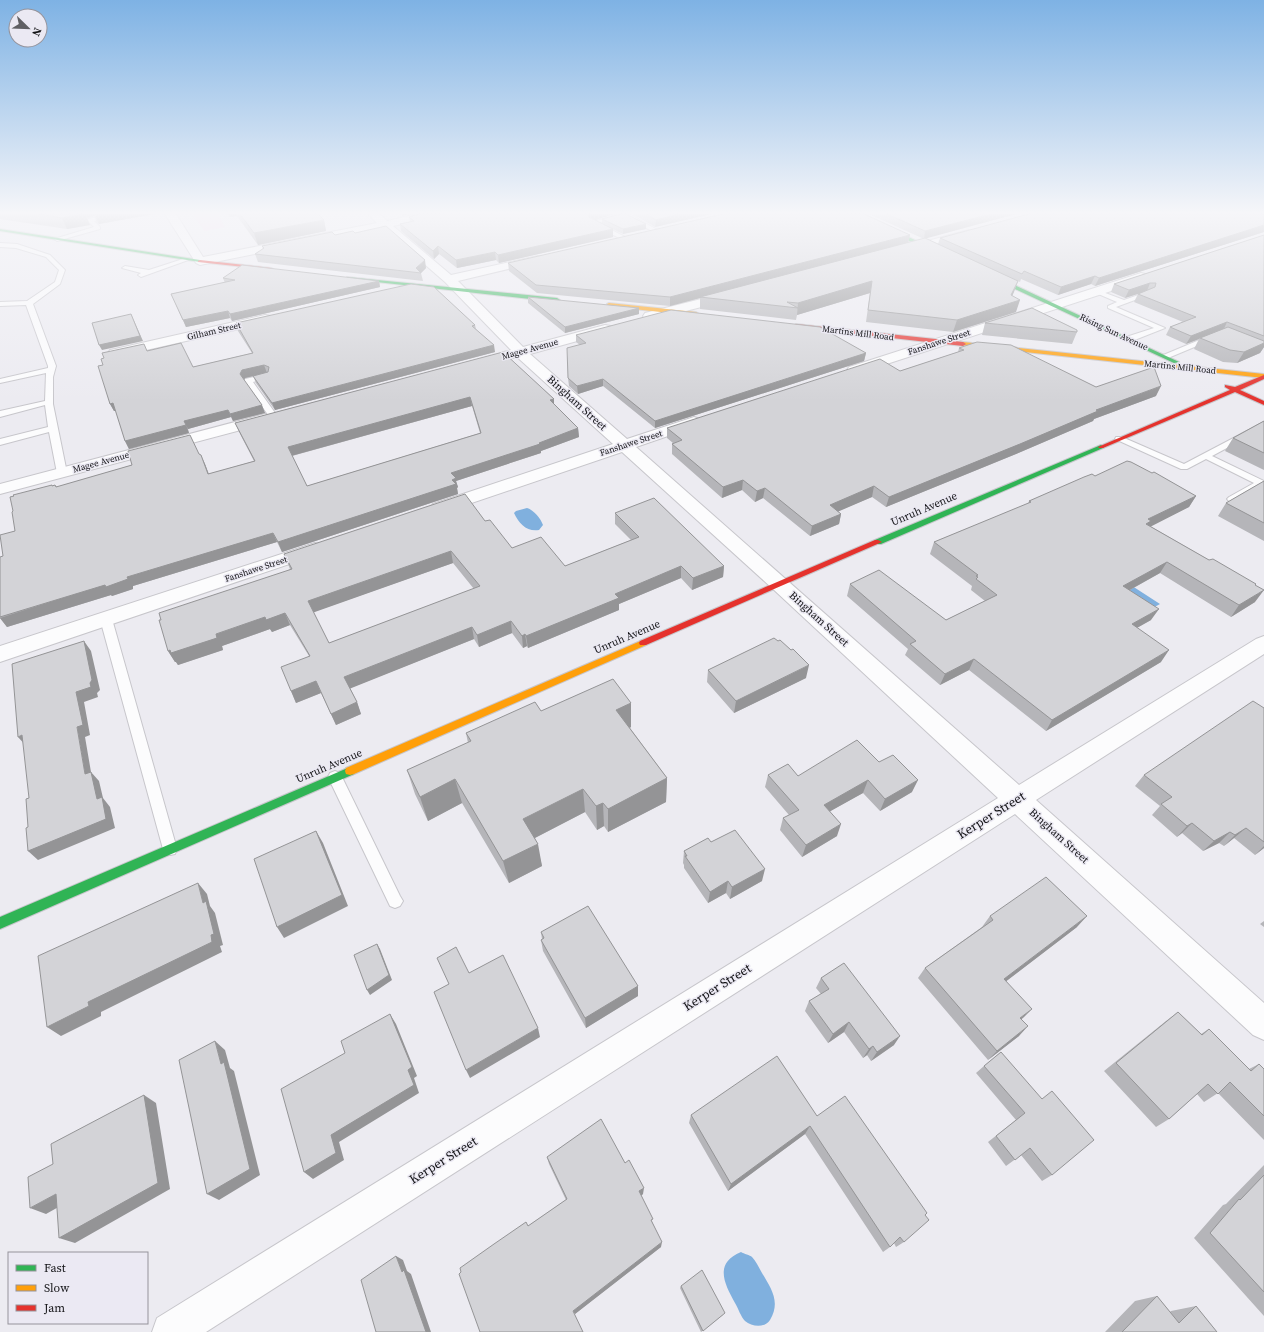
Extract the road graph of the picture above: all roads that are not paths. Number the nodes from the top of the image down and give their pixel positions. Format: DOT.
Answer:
graph roads {
  1 [pos="60,276"];
  2 [pos="445,276"];
  3 [pos="484,276"];
  4 [pos="991,276"];
  5 [pos="1146,276"];
  6 [pos="343,277"];
  7 [pos="414,285"];
  8 [pos="455,285"];
  9 [pos="745,292"];
  10 [pos="1098,292"];
  11 [pos="1149,292"];
  12 [pos="375,294"];
  13 [pos="569,302"];
  14 [pos="1123,302"];
  15 [pos="0,304"];
  16 [pos="29,304"];
  17 [pos="599,304"];
  18 [pos="1057,305"];
  19 [pos="668,311"];
  20 [pos="708,316"];
  21 [pos="275,317"];
  22 [pos="635,320"];
  23 [pos="620,324"];
  24 [pos="787,325"];
  25 [pos="1222,334"];
  26 [pos="1129,340"];
  27 [pos="938,342"];
  28 [pos="520,352"];
  29 [pos="107,356"];
  30 [pos="1165,356"];
  31 [pos="497,358"];
  32 [pos="1191,368"];
  33 [pos="50,370"];
  34 [pos="268,376"];
  35 [pos="836,376"];
  36 [pos="1264,377"];
  37 [pos="0,381"];
  38 [pos="1236,390"];
  39 [pos="49,402"];
  40 [pos="1264,403"];
  41 [pos="289,413"];
  42 [pos="0,414"];
  43 [pos="274,417"];
  44 [pos="708,418"];
  45 [pos="1264,425"];
  46 [pos="54,428"];
  47 [pos="1119,439"];
  48 [pos="0,442"];
  49 [pos="625,445"];
  50 [pos="1206,456"];
  51 [pos="62,473"];
  52 [pos="1263,483"];
  53 [pos="0,489"];
  54 [pos="1232,499"];
  55 [pos="422,513"];
  56 [pos="331,544"];
  57 [pos="780,584"];
  58 [pos="106,619"];
  59 [pos="1264,644"];
  60 [pos="0,654"];
  61 [pos="335,777"];
  62 [pos="1017,798"];
  63 [pos="170,849"];
  64 [pos="395,901"];
  65 [pos="0,923"];
  66 [pos="1264,1024"];
  67 [pos="171,1332"];
  1 -- 16 [label="lane"];
  2 -- 8 [label="street, Bingham Street"];
  3 -- 8 [label="street"];
  4 -- 18 [label="street, Rising Sun Avenue"];
  5 -- 10 [label="street, Fanshawe Street"];
  6 -- 7 [label="street"];
  7 -- 8 [label="street"];
  7 -- 12 [label="street"];
  8 -- 13 [label="street"];
  8 -- 28 [label="street, Bingham Street"];
  9 -- 19 [label="street"];
  10 -- 14 [label="lane"];
  10 -- 18 [label="street, Fanshawe Street"];
  11 -- 14 [label="lane"];
  14 -- 26 [label="lane"];
  15 -- 16 [label="lane"];
  16 -- 33 [label="lane"];
  17 -- 19 [label="street"];
  18 -- 26 [label="street, Rising Sun Avenue"];
  18 -- 27 [label="street, Fanshawe Street"];
  19 -- 20 [label="street"];
  19 -- 22 [label="street"];
  21 -- 29 [label="street, Gilham Street"];
  23 -- 28 [label="street, Magee Avenue"];
  24 -- 27 [label="street, Martins Mill Road"];
  25 -- 30 [label="lane"];
  26 -- 30 [label="street, Rising Sun Avenue"];
  27 -- 32 [label="street, Martins Mill Road"];
  27 -- 35 [label="street, Fanshawe Street"];
  28 -- 31 [label="street, Magee Avenue"];
  28 -- 49 [label="street, Bingham Street"];
  30 -- 32 [label="street, Rising Sun Avenue"];
  32 -- 36 [label="street, Martins Mill Road"];
  32 -- 38 [label="street, Rising Sun Avenue"];
  33 -- 37 [label="lane"];
  33 -- 39 [label="lane"];
  34 -- 43 [label="lane"];
  36 -- 38 [label="street, Unruh Avenue"];
  38 -- 40 [label="street, Rising Sun Avenue"];
  38 -- 47 [label="street, Unruh Avenue"];
  39 -- 42 [label="lane"];
  39 -- 46 [label="lane"];
  41 -- 43 [label="street, Magee Avenue"];
  43 -- 51 [label="street, Magee Avenue"];
  44 -- 49 [label="street, Fanshawe Street"];
  45 -- 50 [label="lane"];
  46 -- 48 [label="lane"];
  46 -- 51 [label="lane"];
  47 -- 50 [label="lane"];
  47 -- 57 [label="street, Unruh Avenue"];
  49 -- 55 [label="street, Fanshawe Street"];
  49 -- 57 [label="street, Bingham Street"];
  50 -- 52 [label="lane"];
  51 -- 53 [label="street, Magee Avenue"];
  52 -- 54 [label="lane"];
  56 -- 58 [label="street, Fanshawe Street"];
  57 -- 61 [label="street, Unruh Avenue"];
  57 -- 62 [label="street, Bingham Street"];
  58 -- 60 [label="street, Fanshawe Street"];
  58 -- 63 [label="lane"];
  59 -- 62 [label="street, Kerper Street"];
  61 -- 63 [label="street, Unruh Avenue"];
  61 -- 64 [label="lane"];
  62 -- 66 [label="street, Bingham Street"];
  62 -- 67 [label="street, Kerper Street"];
  63 -- 65 [label="street, Unruh Avenue"];
}
